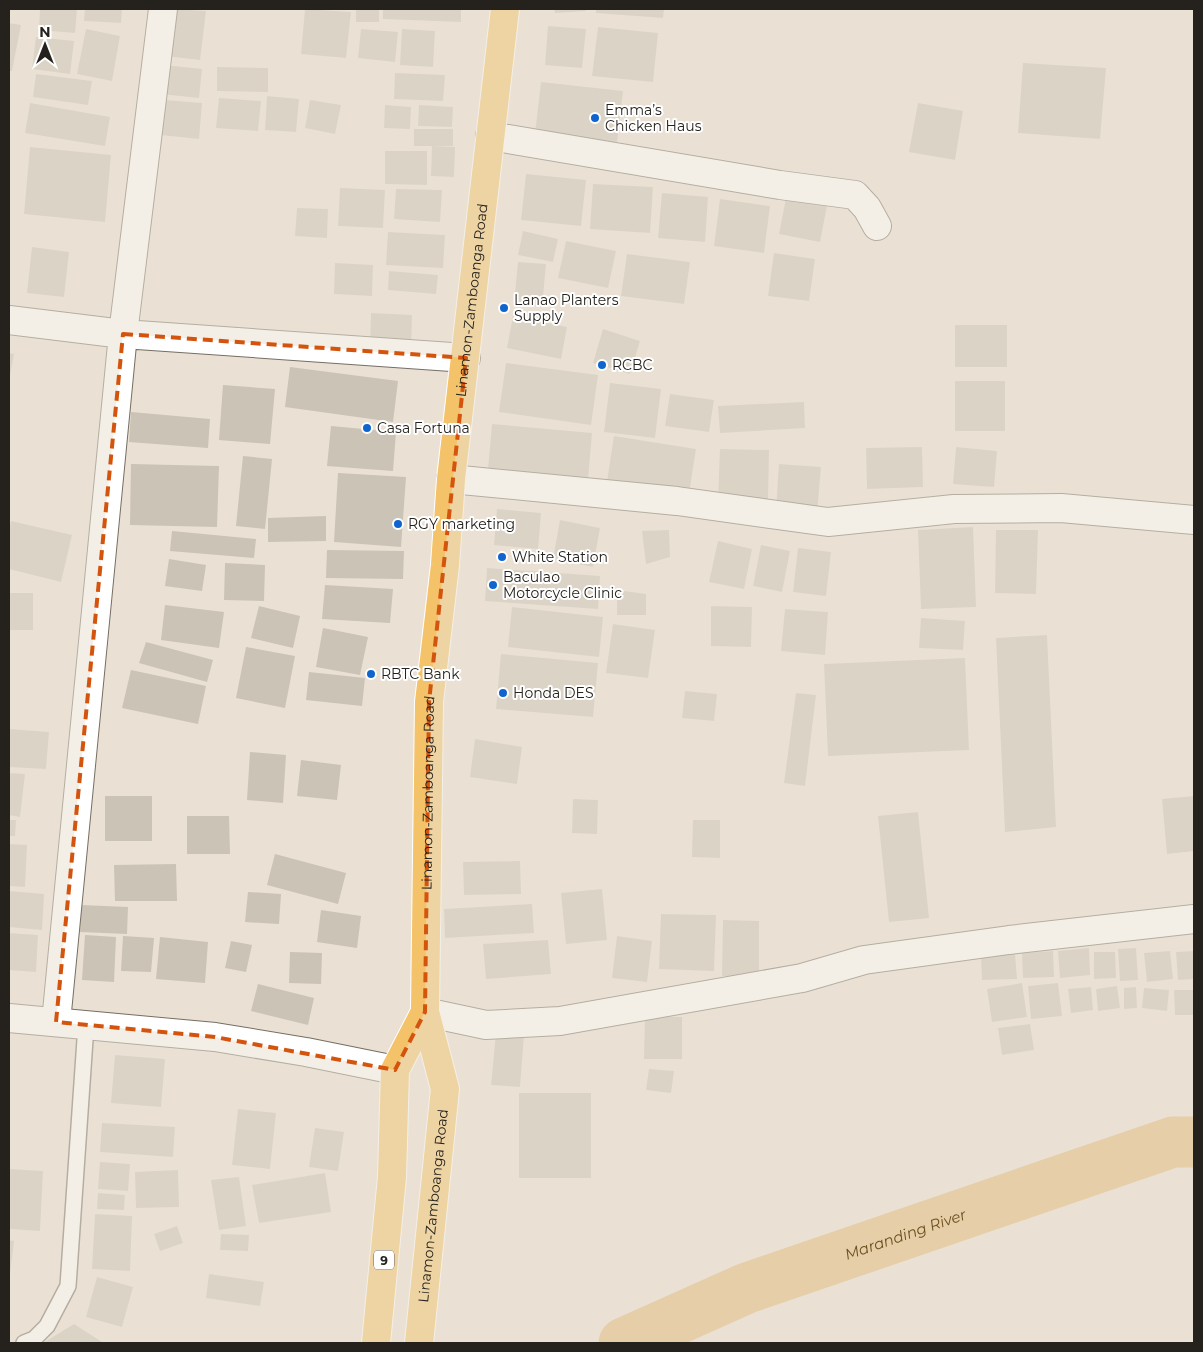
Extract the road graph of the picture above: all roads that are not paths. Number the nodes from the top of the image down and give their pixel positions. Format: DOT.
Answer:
graph roads {
  1 [pos="163,9"];
  2 [pos="505,9"];
  3 [pos="490,136"];
  4 [pos="877,226"];
  5 [pos="9,320"];
  6 [pos="123,334"];
  7 [pos="466,358"];
  8 [pos="451,479"];
  9 [pos="1194,520"];
  10 [pos="1194,919"];
  11 [pos="425,1012"];
  12 [pos="9,1018"];
  13 [pos="56,1022"];
  14 [pos="86,1026"];
  15 [pos="395,1070"];
  16 [pos="24,1343"];
  17 [pos="376,1343"];
  18 [pos="419,1343"];
  1 -- 6 [label="street"];
  2 -- 3 [label="highway, Linamon-Zamboanga Road / 9"];
  3 -- 4 [label="street"];
  3 -- 7 [label="highway, Linamon-Zamboanga Road / 9"];
  5 -- 6 [label="street"];
  6 -- 7 [label="street"];
  6 -- 13 [label="street"];
  7 -- 8 [label="highway, Linamon-Zamboanga Road / 9"];
  8 -- 9 [label="street"];
  8 -- 11 [label="highway, Linamon-Zamboanga Road / 9"];
  10 -- 11 [label="street"];
  11 -- 15 [label="highway, Linamon-Zamboanga Road / 9"];
  11 -- 18 [label="highway, Linamon-Zamboanga Road / 9"];
  12 -- 13 [label="street"];
  13 -- 14 [label="street"];
  14 -- 15 [label="street"];
  14 -- 16 [label="lane"];
  15 -- 17 [label="highway, Linamon-Zamboanga Road / 9"];
}
